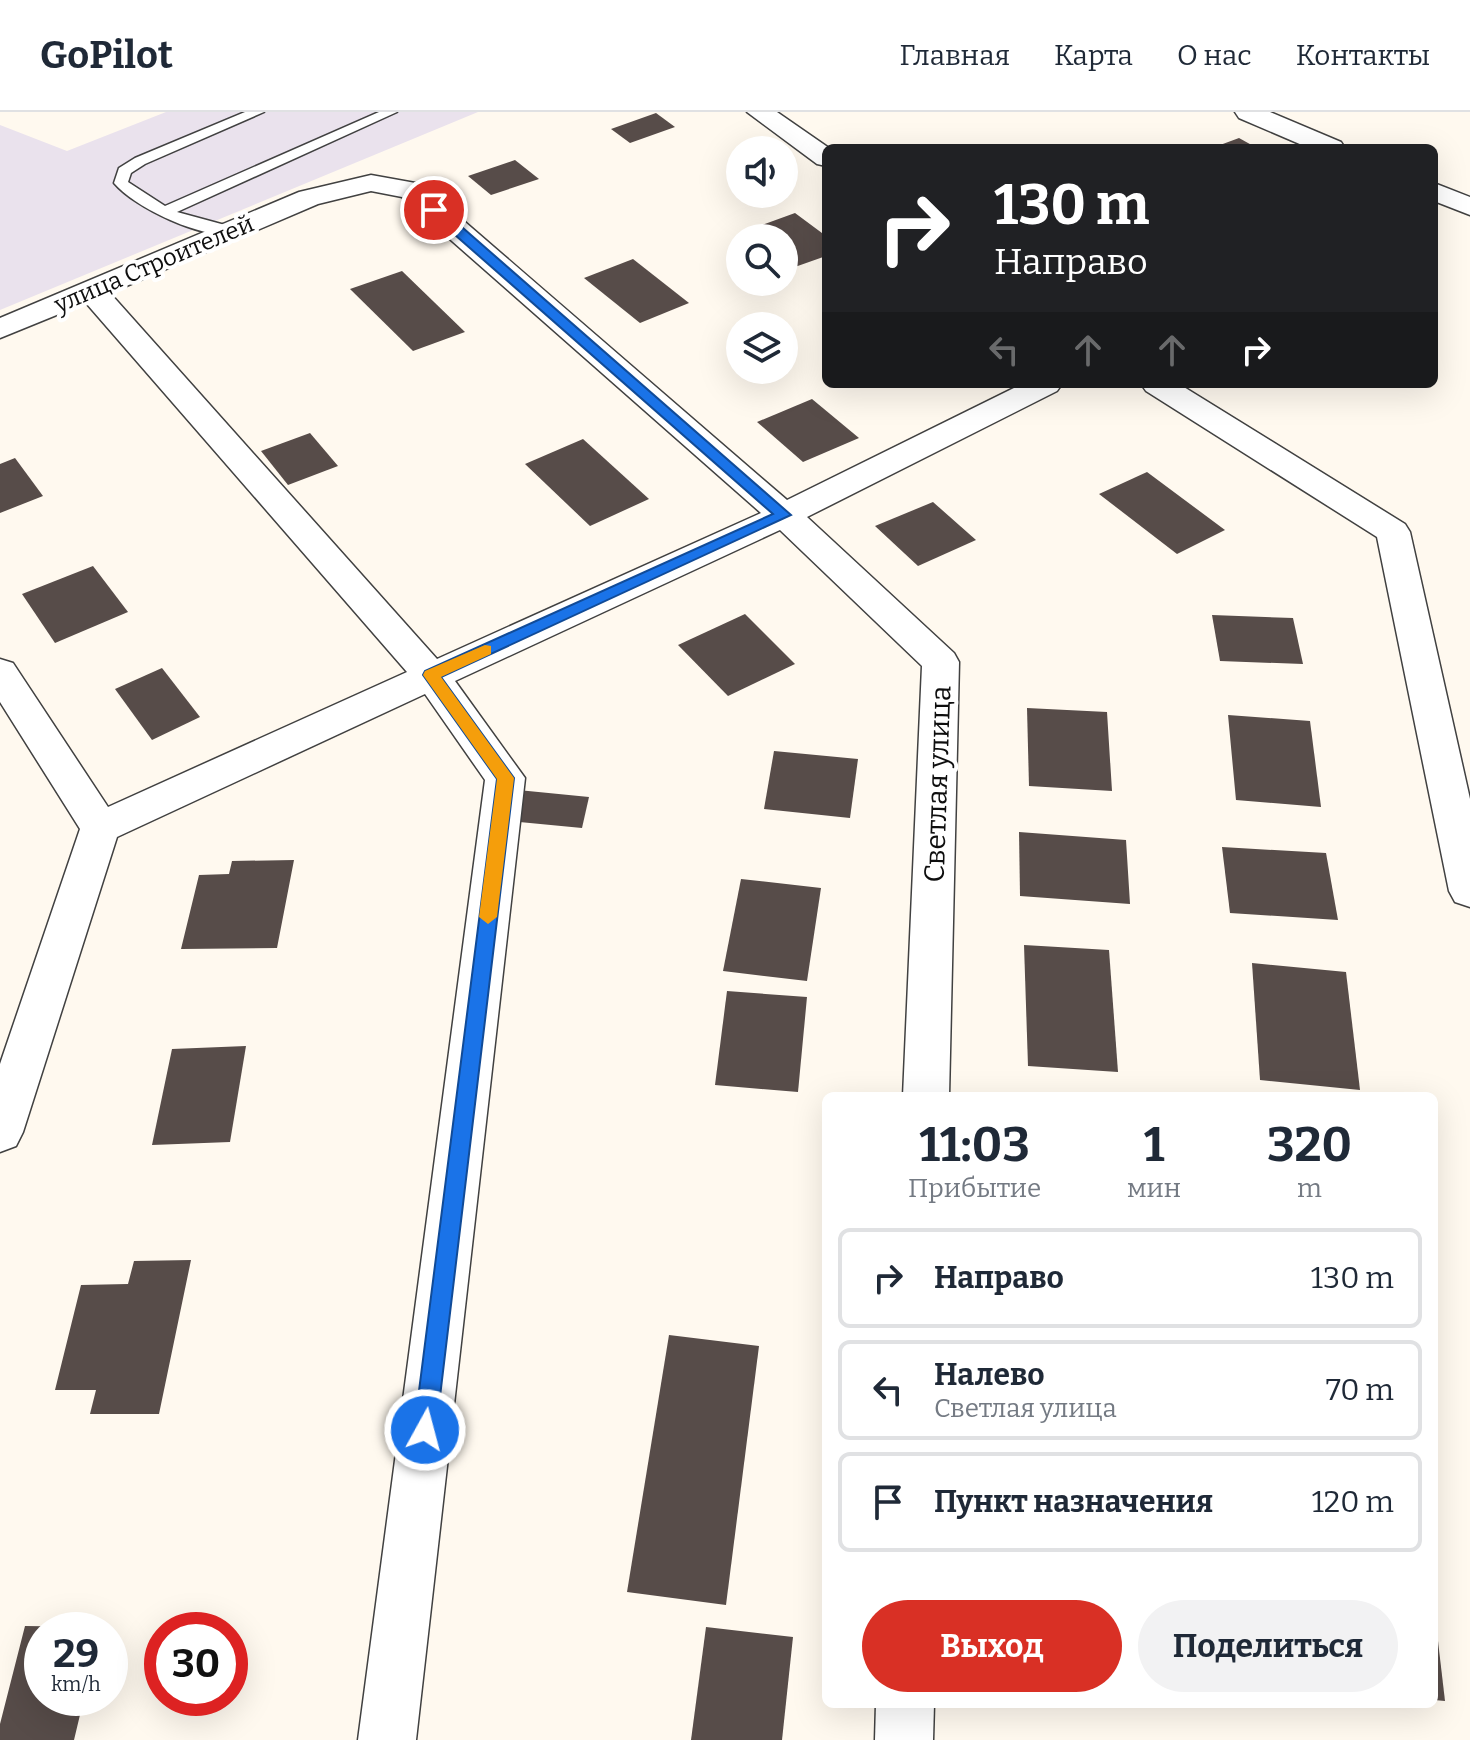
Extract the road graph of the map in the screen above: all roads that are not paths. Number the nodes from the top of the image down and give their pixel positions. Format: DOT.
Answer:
graph roads {
  1 [pos="257,112"];
  2 [pos="390,112"];
  3 [pos="760,112"];
  4 [pos="1248,112"];
  5 [pos="1323,144"];
  6 [pos="822,155"];
  7 [pos="1438,193"];
  8 [pos="309,198"];
  9 [pos="1470,207"];
  10 [pos="167,211"];
  11 [pos="231,231"];
  12 [pos="91,290"];
  13 [pos="0,329"];
  14 [pos="1038,388"];
  15 [pos="1163,388"];
  16 [pos="784,515"];
  17 [pos="0,672"];
  18 [pos="431,675"];
  19 [pos="100,828"];
  20 [pos="1470,891"];
  21 [pos="926,1092"];
  22 [pos="0,1132"];
  23 [pos="905,1708"];
  24 [pos="387,1740"];
  25 [pos="904,1740"];
  1 -- 10 [label="lane"];
  2 -- 10 [label="lane"];
  3 -- 6 [label="street"];
  4 -- 5 [label="street"];
  7 -- 9 [label="street"];
  8 -- 11 [label="street, улица Строителей"];
  8 -- 16 [label="street, Светлая улица"];
  10 -- 11 [label="lane"];
  11 -- 12 [label="street, улица Строителей"];
  12 -- 13 [label="street, улица Строителей"];
  12 -- 18 [label="street"];
  14 -- 16 [label="street"];
  15 -- 20 [label="street"];
  16 -- 18 [label="street"];
  16 -- 21 [label="street, Светлая улица"];
  17 -- 19 [label="street"];
  18 -- 19 [label="street"];
  18 -- 24 [label="street"];
  19 -- 22 [label="street"];
  23 -- 25 [label="street"];
}
